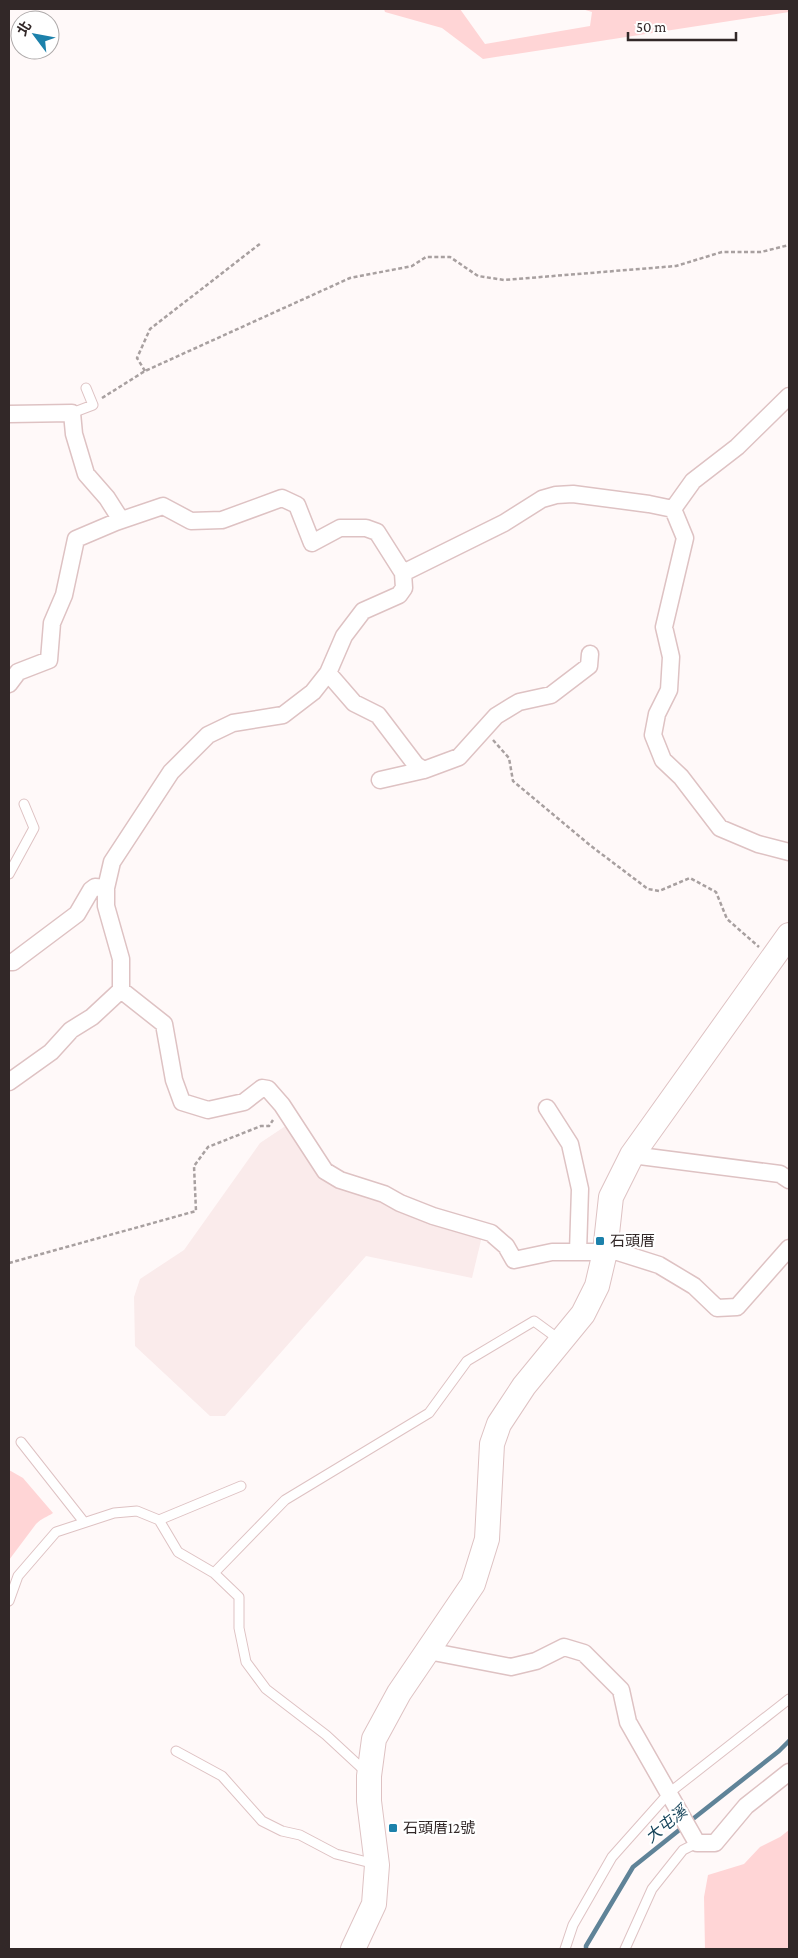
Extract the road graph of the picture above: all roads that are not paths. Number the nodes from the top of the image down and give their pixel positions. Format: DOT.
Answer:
graph roads {
  1 [pos="86,388"];
  2 [pos="789,396"];
  3 [pos="9,414"];
  4 [pos="72,414"];
  5 [pos="673,509"];
  6 [pos="121,520"];
  7 [pos="403,573"];
  8 [pos="590,654"];
  9 [pos="328,673"];
  10 [pos="9,684"];
  11 [pos="424,770"];
  12 [pos="380,780"];
  13 [pos="24,804"];
  14 [pos="789,852"];
  15 [pos="9,874"];
  16 [pos="106,888"];
  17 [pos="789,935"];
  18 [pos="9,962"];
  19 [pos="121,990"];
  20 [pos="9,1082"];
  21 [pos="547,1108"];
  22 [pos="632,1154"];
  23 [pos="789,1180"];
  24 [pos="789,1248"];
  25 [pos="578,1252"];
  26 [pos="605,1252"];
  27 [pos="562,1342"];
  28 [pos="22,1442"];
  29 [pos="241,1486"];
  30 [pos="159,1520"];
  31 [pos="84,1522"];
  32 [pos="214,1573"];
  33 [pos="9,1601"];
  34 [pos="428,1651"];
  35 [pos="789,1699"];
  36 [pos="176,1751"];
  37 [pos="789,1772"];
  38 [pos="369,1776"];
  39 [pos="672,1800"];
  40 [pos="694,1838"];
  41 [pos="377,1865"];
  42 [pos="353,1949"];
  43 [pos="565,1949"];
  44 [pos="626,1949"];
  1 -- 4 [label="lane"];
  2 -- 5 [label="street"];
  3 -- 4 [label="street"];
  4 -- 6 [label="street"];
  5 -- 7 [label="street"];
  5 -- 14 [label="street"];
  6 -- 7 [label="street"];
  6 -- 10 [label="street"];
  7 -- 9 [label="street"];
  8 -- 11 [label="street"];
  9 -- 11 [label="street"];
  9 -- 16 [label="street"];
  11 -- 12 [label="street"];
  13 -- 15 [label="lane"];
  16 -- 18 [label="street"];
  16 -- 19 [label="street"];
  17 -- 22 [label="street"];
  19 -- 20 [label="street"];
  19 -- 25 [label="street"];
  21 -- 25 [label="street"];
  22 -- 23 [label="street"];
  22 -- 26 [label="street"];
  24 -- 26 [label="street"];
  25 -- 26 [label="street"];
  26 -- 27 [label="street"];
  27 -- 32 [label="lane"];
  27 -- 34 [label="street"];
  28 -- 31 [label="lane"];
  29 -- 30 [label="lane"];
  30 -- 31 [label="lane"];
  30 -- 32 [label="lane"];
  31 -- 33 [label="lane"];
  32 -- 38 [label="lane"];
  34 -- 38 [label="street"];
  34 -- 39 [label="street"];
  35 -- 39 [label="lane"];
  36 -- 41 [label="lane"];
  37 -- 40 [label="street"];
  38 -- 41 [label="street"];
  39 -- 40 [label="street"];
  39 -- 43 [label="lane"];
  40 -- 44 [label="lane"];
  41 -- 42 [label="street"];
}
